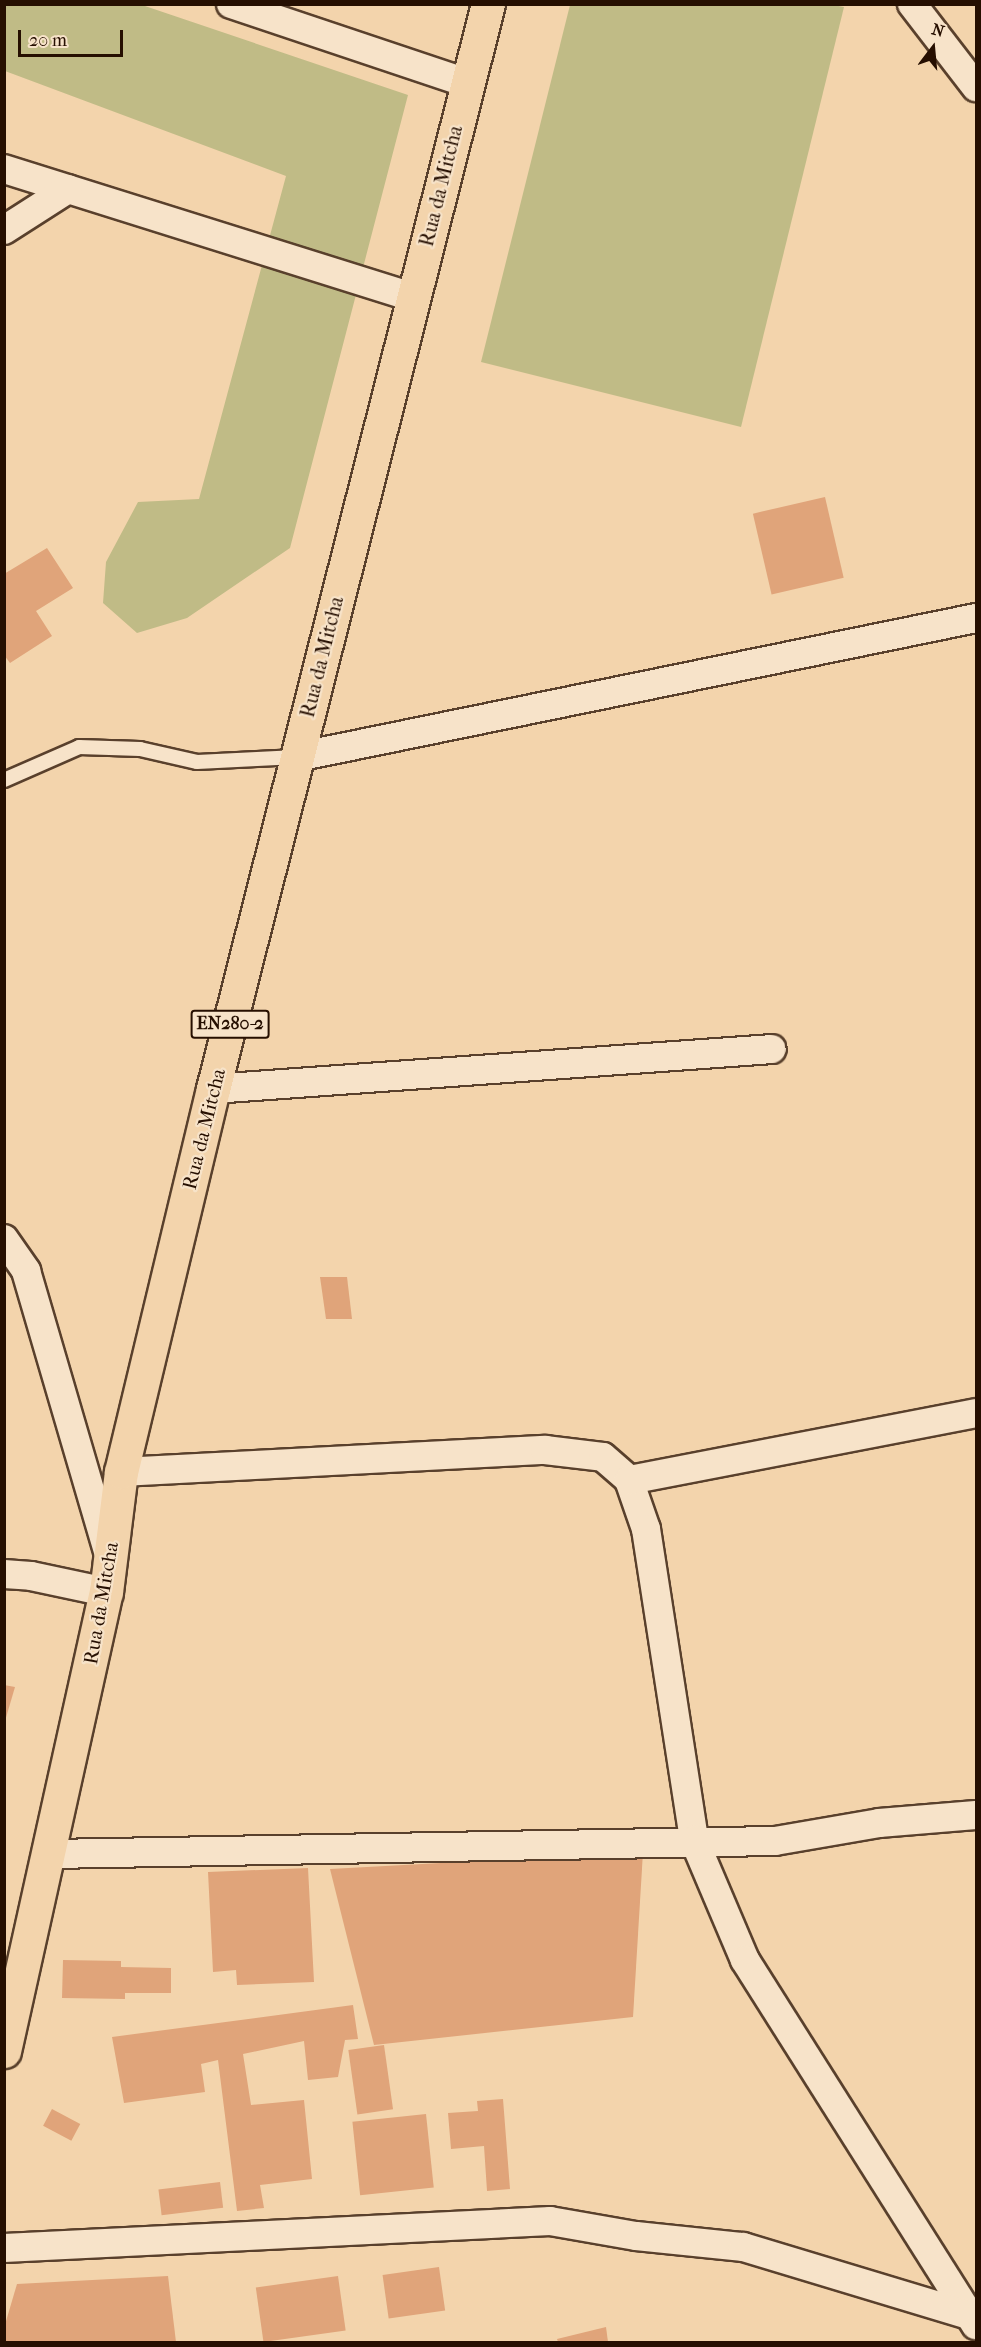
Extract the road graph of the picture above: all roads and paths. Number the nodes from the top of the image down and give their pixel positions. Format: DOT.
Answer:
graph roads {
  1 [pos="231,4"];
  2 [pos="488,4"];
  3 [pos="912,4"];
  4 [pos="467,82"];
  5 [pos="976,87"];
  6 [pos="4,169"];
  7 [pos="68,189"];
  8 [pos="4,230"];
  9 [pos="413,297"];
  10 [pos="976,618"];
  11 [pos="297,757"];
  12 [pos="4,780"];
  13 [pos="772,1049"];
  14 [pos="213,1089"];
  15 [pos="4,1239"];
  16 [pos="976,1413"];
  17 [pos="121,1472"];
  18 [pos="630,1480"];
  19 [pos="109,1557"];
  20 [pos="4,1574"];
  21 [pos="106,1592"];
  22 [pos="976,1815"];
  23 [pos="694,1840"];
  24 [pos="51,1854"];
  25 [pos="4,2050"];
  26 [pos="4,2248"];
  27 [pos="972,2320"];
  1 -- 4 [label="street"];
  2 -- 4 [label="main road, Rua da Mitcha / EN280-2"];
  3 -- 5 [label="street"];
  4 -- 9 [label="main road, Rua da Mitcha / EN280-2"];
  6 -- 7 [label="street"];
  7 -- 8 [label="street"];
  7 -- 9 [label="street"];
  9 -- 11 [label="main road, Rua da Mitcha / EN280-2"];
  10 -- 11 [label="street"];
  11 -- 12 [label="lane"];
  11 -- 14 [label="main road, Rua da Mitcha / EN280-2"];
  13 -- 14 [label="street"];
  14 -- 17 [label="main road, Rua da Mitcha / EN280-2"];
  15 -- 19 [label="street"];
  16 -- 18 [label="street"];
  17 -- 18 [label="street"];
  17 -- 19 [label="main road, Rua da Mitcha / EN280-2"];
  18 -- 23 [label="street"];
  19 -- 21 [label="main road, Rua da Mitcha / EN280-2"];
  20 -- 21 [label="street"];
  21 -- 24 [label="main road, Rua da Mitcha / EN280-2"];
  22 -- 23 [label="street"];
  23 -- 24 [label="street"];
  23 -- 27 [label="street"];
  24 -- 25 [label="main road, Rua da Mitcha / EN280-2"];
  26 -- 27 [label="street"];
}
